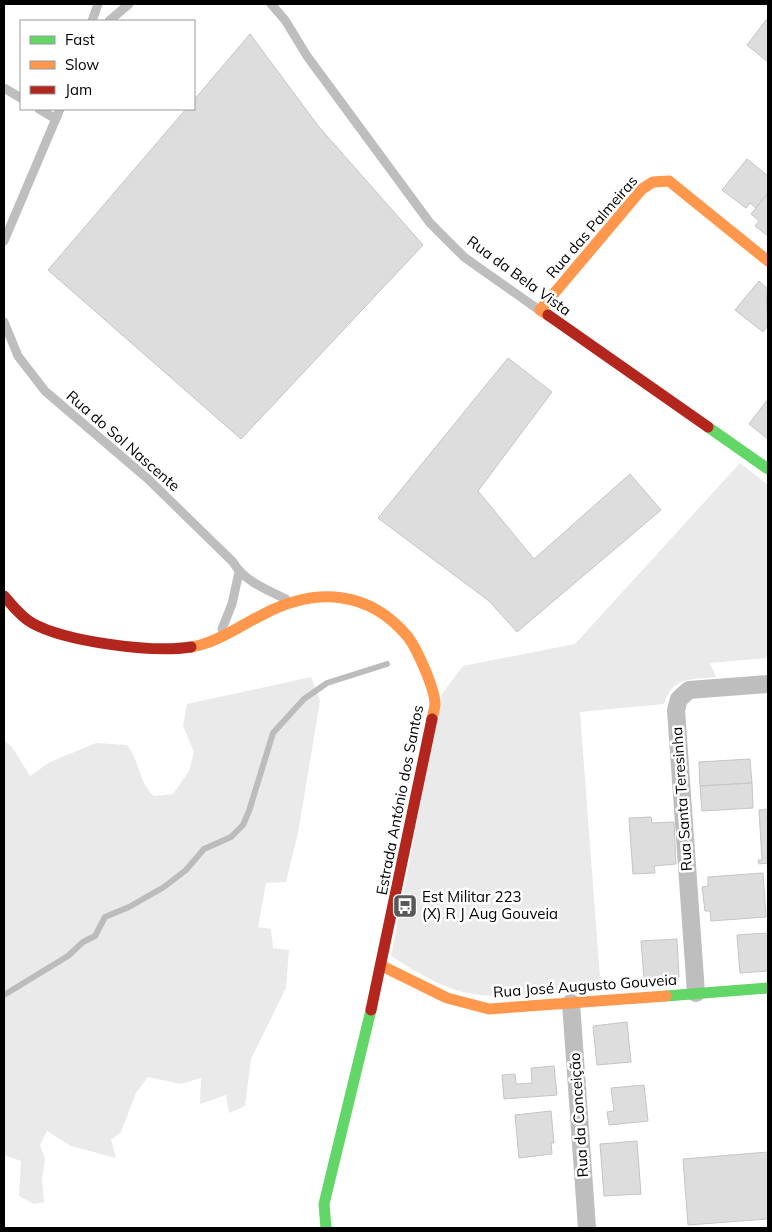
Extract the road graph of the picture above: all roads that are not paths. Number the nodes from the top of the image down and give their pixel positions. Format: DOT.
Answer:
graph roads {
  1 [pos="98,4"];
  2 [pos="129,4"];
  3 [pos="271,4"];
  4 [pos="92,20"];
  5 [pos="110,20"];
  6 [pos="4,88"];
  7 [pos="20,97"];
  8 [pos="41,110"];
  9 [pos="60,110"];
  10 [pos="56,119"];
  11 [pos="4,240"];
  12 [pos="768,261"];
  13 [pos="540,310"];
  14 [pos="4,322"];
  15 [pos="768,469"];
  16 [pos="239,572"];
  17 [pos="4,596"];
  18 [pos="290,601"];
  19 [pos="220,635"];
  20 [pos="768,684"];
  21 [pos="382,966"];
  22 [pos="768,988"];
  23 [pos="696,993"];
  24 [pos="570,1003"];
  25 [pos="326,1228"];
  26 [pos="587,1228"];
  1 -- 4 [label="lane"];
  2 -- 5 [label="lane"];
  3 -- 13 [label="lane, Rua da Bela Vista"];
  6 -- 7 [label="lane"];
  8 -- 10 [label="lane"];
  9 -- 10 [label="lane"];
  10 -- 11 [label="lane"];
  12 -- 13 [label="street, Rua das Palmeiras"];
  13 -- 15 [label="street, Rua da Bela Vista"];
  14 -- 16 [label="lane, Rua do Sol Nascente"];
  16 -- 18 [label="lane, Rua do Sol Nascente"];
  16 -- 19 [label="lane"];
  17 -- 19 [label="street, Estrada António dos Santos"];
  18 -- 19 [label="street, Estrada António dos Santos"];
  18 -- 21 [label="street, Estrada António dos Santos"];
  20 -- 23 [label="street, Rua Santa Teresinha"];
  21 -- 24 [label="street, Rua José Augusto Gouveia"];
  21 -- 25 [label="street, Estrada António dos Santos"];
  22 -- 23 [label="street, Rua José Augusto Gouveia"];
  23 -- 24 [label="street, Rua José Augusto Gouveia"];
  24 -- 26 [label="street, Rua da Conceição"];
}
